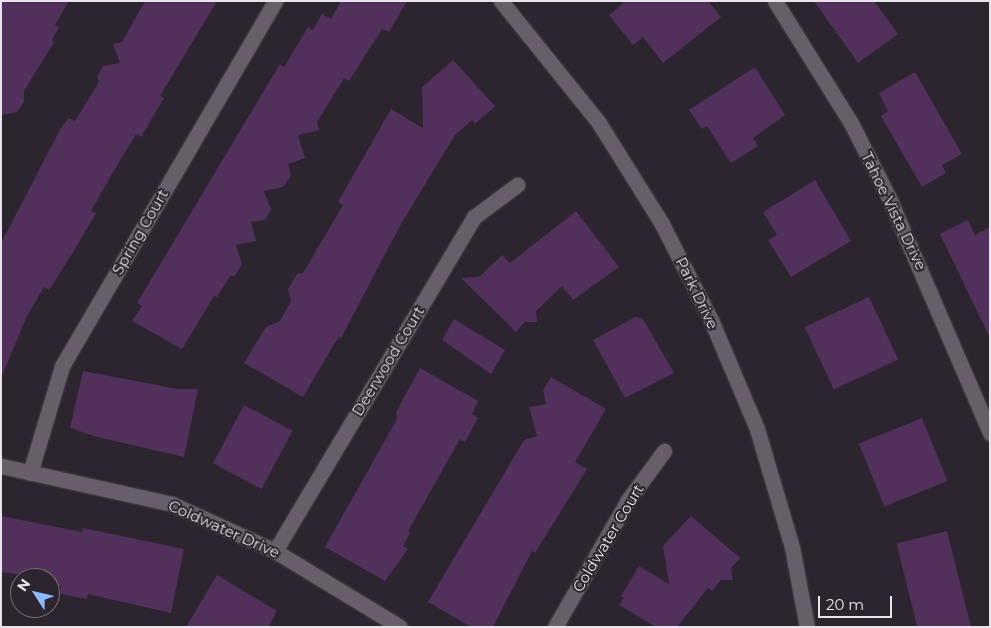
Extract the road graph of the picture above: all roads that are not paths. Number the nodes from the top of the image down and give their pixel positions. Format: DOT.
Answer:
graph roads {
  1 [pos="275,1"];
  2 [pos="501,1"];
  3 [pos="775,1"];
  4 [pos="517,186"];
  5 [pos="990,433"];
  6 [pos="664,451"];
  7 [pos="1,466"];
  8 [pos="30,473"];
  9 [pos="275,551"];
  10 [pos="400,627"];
  11 [pos="555,627"];
  12 [pos="807,627"];
  1 -- 8 [label="street, Spring Court"];
  2 -- 12 [label="street, Park Drive"];
  3 -- 5 [label="street, Tahoe Vista Drive"];
  4 -- 9 [label="street, Deerwood Court"];
  6 -- 11 [label="street, Coldwater Court"];
  7 -- 8 [label="street, Coldwater Drive"];
  8 -- 9 [label="street, Coldwater Drive"];
  9 -- 10 [label="street, Coldwater Drive"];
}
